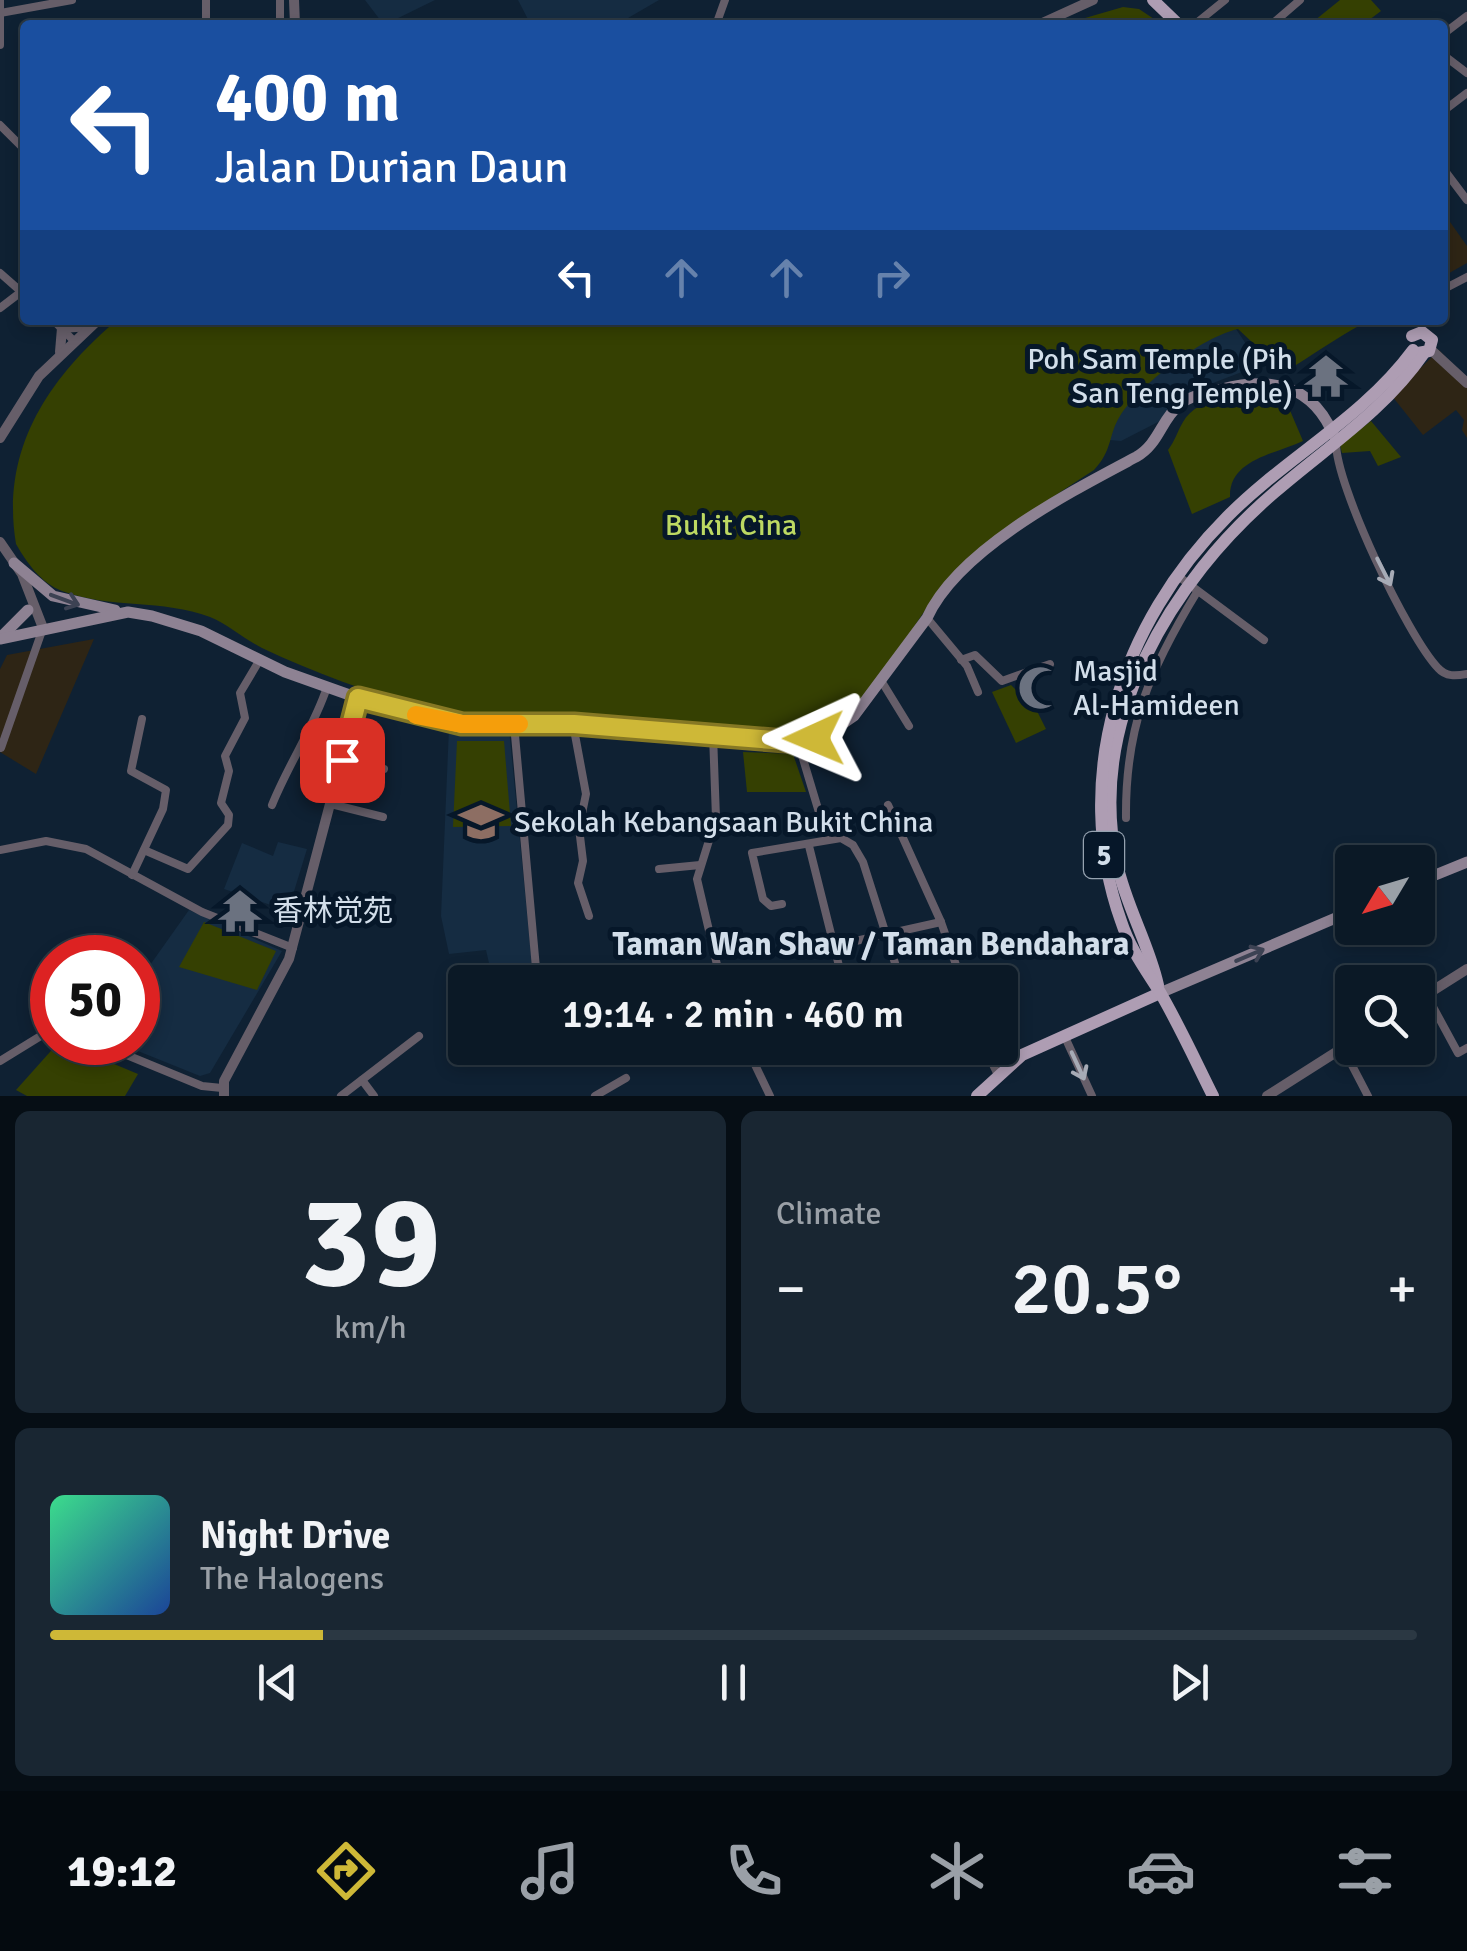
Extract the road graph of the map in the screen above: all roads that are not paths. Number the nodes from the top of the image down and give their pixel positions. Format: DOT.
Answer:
graph roads {
  1 [pos="72,0"];
  2 [pos="1093,0"];
  3 [pos="1154,0"];
  4 [pos="1225,0"];
  5 [pos="1300,0"];
  6 [pos="1,8"];
  7 [pos="1049,20"];
  8 [pos="1174,20"];
  9 [pos="1200,20"];
  10 [pos="1276,20"];
  11 [pos="0,45"];
  12 [pos="0,126"];
  13 [pos="20,145"];
  14 [pos="1448,175"];
  15 [pos="1467,200"];
  16 [pos="0,272"];
  17 [pos="20,290"];
  18 [pos="58,325"];
  19 [pos="59,325"];
  20 [pos="93,325"];
  21 [pos="1421,325"];
  22 [pos="74,341"];
  23 [pos="1422,345"];
  24 [pos="58,356"];
  25 [pos="1467,383"];
  26 [pos="1319,408"];
  27 [pos="1347,419"];
  28 [pos="1334,436"];
  29 [pos="0,438"];
  30 [pos="0,542"];
  31 [pos="14,563"];
  32 [pos="1187,584"];
  33 [pos="28,610"];
  34 [pos="128,612"];
  35 [pos="928,618"];
  36 [pos="40,632"];
  37 [pos="0,638"];
  38 [pos="1264,640"];
  39 [pos="960,660"];
  40 [pos="260,661"];
  41 [pos="1050,664"];
  42 [pos="1467,674"];
  43 [pos="882,682"];
  44 [pos="327,687"];
  45 [pos="978,692"];
  46 [pos="358,698"];
  47 [pos="142,719"];
  48 [pos="514,724"];
  49 [pos="574,724"];
  50 [pos="909,726"];
  51 [pos="713,734"];
  52 [pos="798,742"];
  53 [pos="1,748"];
  54 [pos="342,760"];
  55 [pos="384,768"];
  56 [pos="331,804"];
  57 [pos="272,805"];
  58 [pos="888,805"];
  59 [pos="383,816"];
  60 [pos="1126,818"];
  61 [pos="827,840"];
  62 [pos="810,846"];
  63 [pos="0,850"];
  64 [pos="144,850"];
  65 [pos="1467,862"];
  66 [pos="700,865"];
  67 [pos="658,870"];
  68 [pos="132,875"];
  69 [pos="1435,875"];
  70 [pos="782,904"];
  71 [pos="589,916"];
  72 [pos="1335,918"];
  73 [pos="941,922"];
  74 [pos="887,934"];
  75 [pos="834,946"];
  76 [pos="292,948"];
  77 [pos="536,965"];
  78 [pos="716,965"];
  79 [pos="839,965"];
  80 [pos="896,965"];
  81 [pos="956,965"];
  82 [pos="1467,969"];
  83 [pos="1435,989"];
  84 [pos="1160,992"];
  85 [pos="1435,1017"];
  86 [pos="1064,1035"];
  87 [pos="419,1036"];
  88 [pos="30,1042"];
  89 [pos="1467,1048"];
  90 [pos="1335,1053"];
  91 [pos="0,1060"];
  92 [pos="151,1065"];
  93 [pos="755,1065"];
  94 [pos="993,1065"];
  95 [pos="1356,1065"];
  96 [pos="998,1075"];
  97 [pos="626,1078"];
  98 [pos="362,1080"];
  99 [pos="224,1092"];
  100 [pos="342,1096"];
  101 [pos="374,1096"];
  102 [pos="596,1096"];
  103 [pos="770,1096"];
  104 [pos="978,1096"];
  105 [pos="1092,1096"];
  106 [pos="1213,1096"];
  107 [pos="1267,1096"];
  108 [pos="1368,1096"];
  1 -- 6 [label="street"];
  2 -- 7 [label="street"];
  3 -- 8 [label="main road"];
  4 -- 9 [label="street"];
  5 -- 10 [label="street"];
  6 -- 11 [label="street"];
  12 -- 13 [label="street"];
  14 -- 15 [label="street"];
  16 -- 17 [label="street"];
  18 -- 24 [label="street"];
  19 -- 22 [label="street"];
  20 -- 22 [label="street"];
  21 -- 23 [label="main road, 5"];
  22 -- 24 [label="street"];
  23 -- 25 [label="street"];
  23 -- 27 [label="main road, 5"];
  23 -- 28 [label="main road, 5"];
  24 -- 29 [label="street"];
  26 -- 27 [label="main road"];
  26 -- 28 [label="main road"];
  26 -- 35 [label="main road"];
  27 -- 28 [label="main road, 5"];
  28 -- 32 [label="main road, 5"];
  28 -- 42 [label="street, one-way"];
  30 -- 31 [label="street"];
  31 -- 33 [label="street"];
  31 -- 34 [label="main road, one-way"];
  31 -- 36 [label="street"];
  32 -- 38 [label="street"];
  32 -- 60 [label="street"];
  32 -- 84 [label="main road, 5"];
  33 -- 36 [label="street"];
  33 -- 37 [label="main road"];
  34 -- 36 [label="main road"];
  34 -- 40 [label="main road"];
  35 -- 39 [label="street"];
  35 -- 43 [label="main road"];
  36 -- 37 [label="main road"];
  36 -- 53 [label="street"];
  39 -- 41 [label="street"];
  39 -- 45 [label="street"];
  40 -- 44 [label="main road"];
  40 -- 64 [label="street"];
  43 -- 50 [label="street"];
  43 -- 52 [label="main road"];
  44 -- 46 [label="main road"];
  44 -- 57 [label="street"];
  46 -- 48 [label="main road"];
  46 -- 54 [label="street"];
  47 -- 64 [label="street"];
  48 -- 49 [label="main road"];
  48 -- 77 [label="street"];
  49 -- 51 [label="main road"];
  49 -- 71 [label="street"];
  51 -- 52 [label="main road"];
  51 -- 66 [label="street"];
  52 -- 61 [label="street"];
  54 -- 55 [label="street"];
  54 -- 56 [label="street"];
  56 -- 59 [label="street"];
  56 -- 76 [label="street"];
  58 -- 73 [label="street"];
  61 -- 62 [label="street"];
  61 -- 74 [label="street"];
  62 -- 70 [label="street"];
  62 -- 75 [label="street"];
  63 -- 68 [label="street"];
  64 -- 68 [label="street"];
  65 -- 69 [label="main road"];
  66 -- 67 [label="street"];
  66 -- 78 [label="street"];
  68 -- 76 [label="street"];
  84 -- 72 [label="main road, one-way"];
  73 -- 74 [label="street"];
  73 -- 81 [label="street"];
  74 -- 75 [label="street"];
  74 -- 80 [label="street"];
  75 -- 79 [label="street"];
  76 -- 99 [label="street"];
  82 -- 83 [label="street"];
  84 -- 86 [label="main road"];
  84 -- 106 [label="main road, 5"];
  85 -- 89 [label="street"];
  86 -- 96 [label="main road"];
  86 -- 105 [label="street, one-way"];
  87 -- 98 [label="street"];
  88 -- 91 [label="street"];
  90 -- 107 [label="street"];
  92 -- 99 [label="street"];
  93 -- 103 [label="street"];
  94 -- 96 [label="street"];
  95 -- 108 [label="street"];
  96 -- 104 [label="main road"];
  97 -- 102 [label="street"];
  98 -- 100 [label="street"];
  98 -- 101 [label="street"];
}
